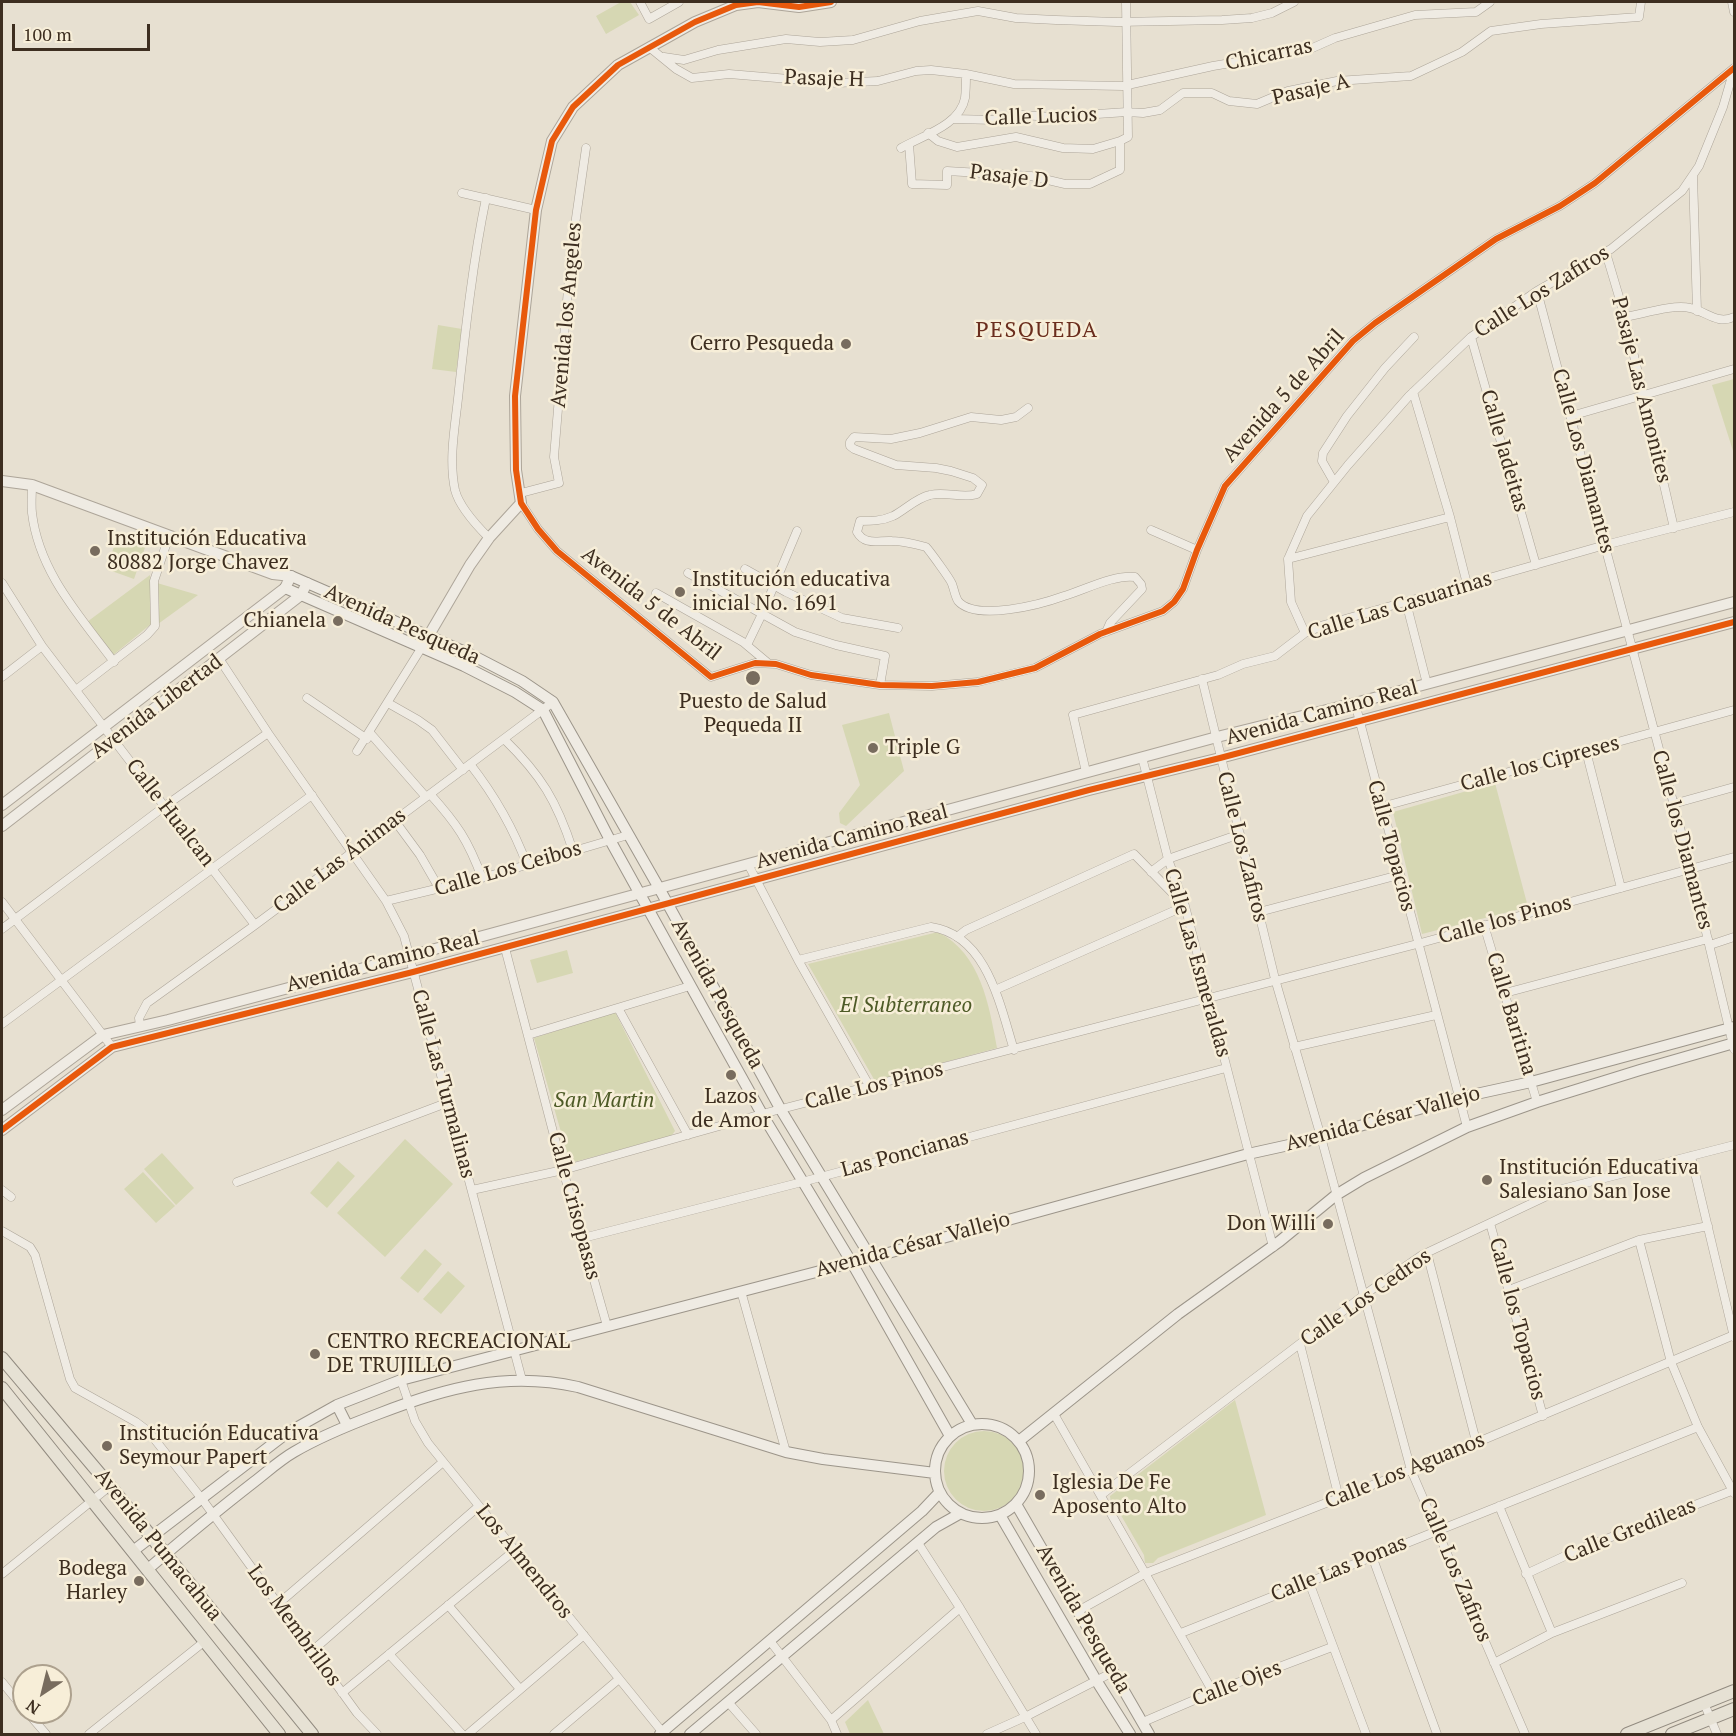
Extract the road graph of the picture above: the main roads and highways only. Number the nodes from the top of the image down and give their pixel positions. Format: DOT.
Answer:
graph roads {
  1 [pos="759,2"];
  2 [pos="831,2"];
  3 [pos="2,481"];
  4 [pos="273,574"];
  5 [pos="291,576"];
  6 [pos="307,583"];
  7 [pos="285,588"];
  8 [pos="302,595"];
  9 [pos="1734,602"];
  10 [pos="360,606"];
  11 [pos="355,618"];
  12 [pos="1734,622"];
  13 [pos="429,636"];
  14 [pos="422,646"];
  15 [pos="2,805"];
  16 [pos="2,826"];
  17 [pos="658,888"];
  18 [pos="639,893"];
  19 [pos="668,904"];
  20 [pos="649,909"];
  21 [pos="721,1002"];
  22 [pos="704,1010"];
  23 [pos="1732,1028"];
  24 [pos="1734,1045"];
  25 [pos="2,1110"];
  26 [pos="2,1130"];
  27 [pos="870,1258"];
  28 [pos="852,1263"];
  29 [pos="2,1358"];
  30 [pos="2,1388"];
  31 [pos="337,1405"];
  32 [pos="972,1424"];
  33 [pos="347,1425"];
  34 [pos="950,1436"];
  35 [pos="1019,1441"];
  36 [pos="935,1473"];
  37 [pos="940,1492"];
  38 [pos="1016,1504"];
  39 [pos="961,1513"];
  40 [pos="1000,1515"];
  41 [pos="152,1537"];
  42 [pos="133,1551"];
  43 [pos="165,1554"];
  44 [pos="148,1569"];
  45 [pos="1734,1691"];
  46 [pos="1734,1709"];
  47 [pos="279,1734"];
  48 [pos="312,1734"];
  49 [pos="662,1734"];
  50 [pos="690,1734"];
  51 [pos="1130,1734"];
  52 [pos="1149,1734"];
  53 [pos="1627,1734"];
  54 [pos="1672,1734"];
  1 -- 2 [label="main road, Avenida 5 de Abril"];
  1 -- 13 [label="main road, Avenida 5 de Abril"];
  3 -- 4 [label="main road, Avenida Pesqueda"];
  4 -- 5 [label="main road, Avenida Pesqueda"];
  4 -- 7 [label="main road, Avenida Pesqueda"];
  5 -- 6 [label="main road, Avenida Pesqueda"];
  5 -- 7 [label="main road, Avenida Libertad"];
  6 -- 8 [label="main road, Avenida Libertad"];
  6 -- 10 [label="main road, Avenida Pesqueda"];
  7 -- 8 [label="main road, Avenida Pesqueda"];
  7 -- 15 [label="main road, Avenida Libertad"];
  8 -- 11 [label="main road, Avenida Pesqueda"];
  8 -- 16 [label="main road, Avenida Libertad"];
  9 -- 17 [label="main road, Avenida Camino Real"];
  10 -- 11 [label="main road"];
  10 -- 13 [label="main road, Avenida Pesqueda"];
  11 -- 14 [label="main road, Avenida Pesqueda"];
  12 -- 19 [label="main road, Avenida Camino Real"];
  13 -- 14 [label="main road"];
  13 -- 17 [label="main road, Avenida Pesqueda"];
  14 -- 18 [label="main road, Avenida Pesqueda"];
  17 -- 18 [label="main road, Avenida Camino Real"];
  17 -- 19 [label="main road, Avenida Pesqueda"];
  18 -- 20 [label="main road, Avenida Pesqueda"];
  18 -- 25 [label="main road, Avenida Camino Real"];
  19 -- 20 [label="main road, Avenida Camino Real"];
  19 -- 21 [label="main road, Avenida Pesqueda"];
  20 -- 22 [label="main road, Avenida Pesqueda"];
  20 -- 26 [label="main road, Avenida Camino Real"];
  21 -- 22 [label="main road"];
  21 -- 27 [label="main road, Avenida Pesqueda"];
  22 -- 28 [label="main road, Avenida Pesqueda"];
  23 -- 27 [label="main road, Avenida César Vallejo"];
  24 -- 35 [label="main road, Avenida César Vallejo"];
  27 -- 28 [label="main road, Avenida César Vallejo"];
  27 -- 32 [label="main road, Avenida Pesqueda"];
  28 -- 31 [label="main road, Avenida César Vallejo"];
  28 -- 34 [label="main road, Avenida Pesqueda"];
  29 -- 41 [label="main road, Avenida Pumacahua"];
  30 -- 42 [label="main road, Avenida Pumacahua"];
  31 -- 33 [label="main road"];
  31 -- 41 [label="main road, Avenida César Vallejo"];
  32 -- 34 [label="main road"];
  32 -- 35 [label="main road"];
  33 -- 36 [label="main road"];
  33 -- 43 [label="main road"];
  34 -- 36 [label="main road"];
  35 -- 38 [label="main road"];
  36 -- 37 [label="main road"];
  37 -- 39 [label="main road"];
  37 -- 49 [label="main road"];
  38 -- 40 [label="main road"];
  38 -- 52 [label="main road, Avenida Pesqueda"];
  39 -- 40 [label="main road"];
  39 -- 50 [label="main road"];
  40 -- 51 [label="main road, Avenida Pesqueda"];
  41 -- 42 [label="main road, Avenida César Vallejo"];
  41 -- 43 [label="main road, Avenida Pumacahua"];
  42 -- 44 [label="main road, Avenida Pumacahua"];
  43 -- 44 [label="main road"];
  43 -- 48 [label="main road, Avenida Pumacahua"];
  44 -- 47 [label="main road, Avenida Pumacahua"];
  45 -- 53 [label="main road"];
  46 -- 54 [label="main road"];
}
